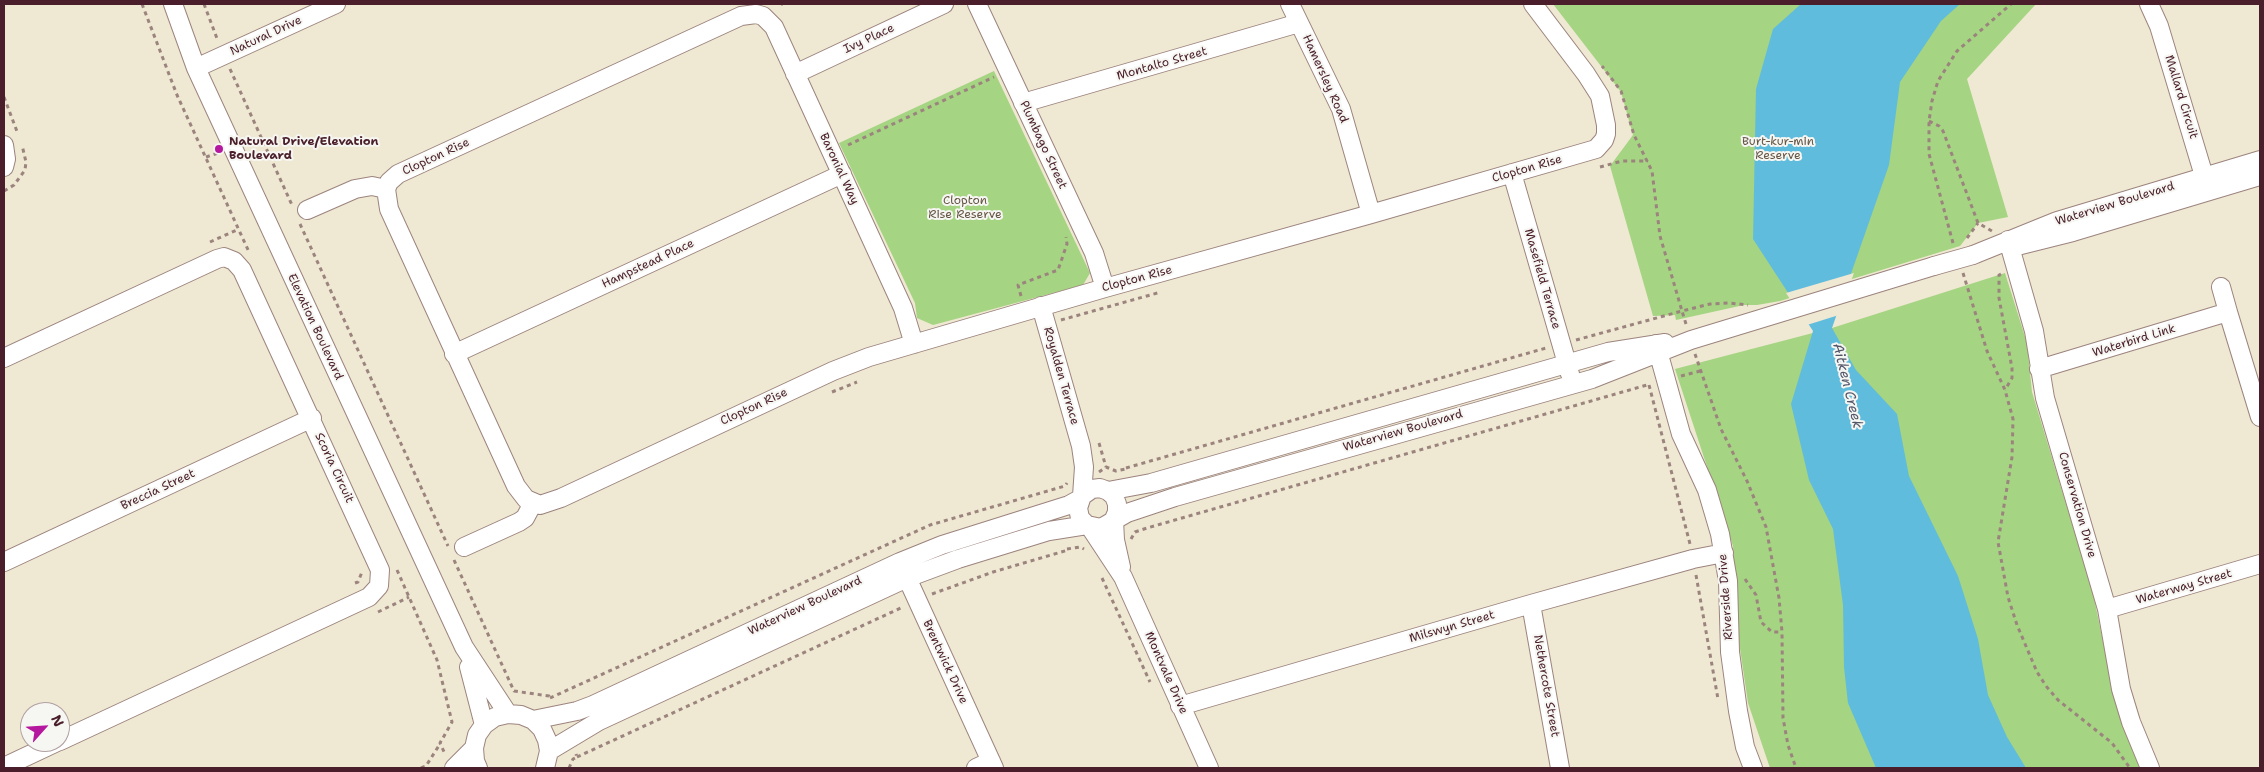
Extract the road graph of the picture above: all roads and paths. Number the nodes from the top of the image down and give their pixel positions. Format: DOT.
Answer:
graph roads {
  1 [pos="173,4"];
  2 [pos="204,4"];
  3 [pos="336,4"];
  4 [pos="944,4"];
  5 [pos="977,4"];
  6 [pos="1290,4"];
  7 [pos="1532,4"];
  8 [pos="2011,4"];
  9 [pos="2149,4"];
  10 [pos="757,9"];
  11 [pos="1299,23"];
  12 [pos="224,56"];
  13 [pos="1599,62"];
  14 [pos="196,68"];
  15 [pos="990,69"];
  16 [pos="795,74"];
  17 [pos="999,77"];
  18 [pos="1024,103"];
  19 [pos="1928,121"];
  20 [pos="4,145"];
  21 [pos="848,145"];
  22 [pos="219,155"];
  23 [pos="206,157"];
  24 [pos="2260,160"];
  25 [pos="1648,161"];
  26 [pos="4,167"];
  27 [pos="1592,169"];
  28 [pos="1512,173"];
  29 [pos="842,174"];
  30 [pos="2260,176"];
  31 [pos="2207,184"];
  32 [pos="386,189"];
  33 [pos="300,214"];
  34 [pos="1371,214"];
  35 [pos="1978,223"];
  36 [pos="239,229"];
  37 [pos="1064,231"];
  38 [pos="1967,238"];
  39 [pos="2010,243"];
  40 [pos="1964,254"];
  41 [pos="217,259"];
  42 [pos="2016,269"];
  43 [pos="1962,270"];
  44 [pos="2220,287"];
  45 [pos="1105,288"];
  46 [pos="1167,290"];
  47 [pos="1756,305"];
  48 [pos="1033,309"];
  49 [pos="1682,311"];
  50 [pos="2228,312"];
  51 [pos="1046,324"];
  52 [pos="1542,339"];
  53 [pos="1691,340"];
  54 [pos="914,344"];
  55 [pos="1553,346"];
  56 [pos="1657,349"];
  57 [pos="454,354"];
  58 [pos="4,358"];
  59 [pos="1568,364"];
  60 [pos="2040,369"];
  61 [pos="864,378"];
  62 [pos="1573,384"];
  63 [pos="1647,385"];
  64 [pos="2005,390"];
  65 [pos="824,395"];
  66 [pos="312,418"];
  67 [pos="2260,418"];
  68 [pos="1347,427"];
  69 [pos="1353,445"];
  70 [pos="1081,446"];
  71 [pos="1126,468"];
  72 [pos="1068,481"];
  73 [pos="1106,490"];
  74 [pos="1081,497"];
  75 [pos="533,503"];
  76 [pos="1114,520"];
  77 [pos="1088,526"];
  78 [pos="1115,540"];
  79 [pos="464,547"];
  80 [pos="1068,550"];
  81 [pos="4,562"];
  82 [pos="1725,562"];
  83 [pos="2260,564"];
  84 [pos="903,570"];
  85 [pos="1099,570"];
  86 [pos="362,571"];
  87 [pos="1123,578"];
  88 [pos="349,586"];
  89 [pos="917,600"];
  90 [pos="1531,604"];
  91 [pos="2107,609"];
  92 [pos="1782,632"];
  93 [pos="464,647"];
  94 [pos="702,664"];
  95 [pos="1151,683"];
  96 [pos="550,698"];
  97 [pos="1180,706"];
  98 [pos="508,714"];
  99 [pos="557,716"];
  100 [pos="533,720"];
  101 [pos="484,725"];
  102 [pos="70,736"];
  103 [pos="568,739"];
  104 [pos="440,743"];
  105 [pos="474,748"];
  106 [pos="549,751"];
  107 [pos="36,752"];
  108 [pos="577,757"];
  109 [pos="987,766"];
  110 [pos="4,767"];
  111 [pos="421,768"];
  112 [pos="454,768"];
  113 [pos="478,768"];
  114 [pos="545,768"];
  115 [pos="569,768"];
  116 [pos="1209,768"];
  117 [pos="1560,768"];
  118 [pos="1753,768"];
  119 [pos="1796,768"];
  120 [pos="2130,768"];
  121 [pos="2150,768"];
  1 -- 14 [label="street, Elevation Boulevard"];
  2 -- 12 [label="path"];
  3 -- 12 [label="street, Natural Drive"];
  4 -- 16 [label="street, Ivy Place"];
  5 -- 17 [label="street, Plumbago Street"];
  6 -- 11 [label="street, Hamersley Road"];
  7 -- 28 [label="street, Clopton Rise"];
  8 -- 19 [label="path"];
  9 -- 31 [label="street, Mallard Circuit"];
  10 -- 16 [label="street, Baronial Way"];
  10 -- 32 [label="street, Clopton Rise"];
  11 -- 18 [label="street, Montalto Street"];
  11 -- 34 [label="street, Hamersley Road"];
  12 -- 14 [label="street, Natural Drive"];
  12 -- 33 [label="path"];
  13 -- 25 [label="path"];
  14 -- 93 [label="street, Elevation Boulevard"];
  15 -- 17 [label="path"];
  16 -- 29 [label="street, Baronial Way"];
  17 -- 18 [label="street, Plumbago Street"];
  17 -- 21 [label="path"];
  18 -- 45 [label="street, Plumbago Street"];
  19 -- 35 [label="path"];
  19 -- 40 [label="path"];
  20 -- 26 [label="street"];
  22 -- 23 [label="path"];
  24 -- 31 [label="street, Waterview Boulevard"];
  25 -- 27 [label="path"];
  25 -- 49 [label="path"];
  28 -- 34 [label="street, Clopton Rise"];
  28 -- 55 [label="street, Masefield Terrace"];
  29 -- 54 [label="street, Baronial Way"];
  29 -- 57 [label="street, Hampstead Place"];
  30 -- 31 [label="street, Waterview Boulevard"];
  31 -- 39 [label="street, Waterview Boulevard"];
  32 -- 33 [label="street"];
  32 -- 57 [label="street"];
  33 -- 96 [label="path"];
  34 -- 45 [label="street, Clopton Rise"];
  35 -- 38 [label="path"];
  35 -- 39 [label="path"];
  36 -- 41 [label="path"];
  37 -- 48 [label="path"];
  39 -- 40 [label="street, Waterview Boulevard"];
  39 -- 42 [label="street, Conservation Drive"];
  40 -- 53 [label="street, Waterview Boulevard, bridge"];
  41 -- 58 [label="street"];
  41 -- 66 [label="street, Scoria Circuit"];
  42 -- 60 [label="street, Conservation Drive"];
  42 -- 64 [label="path"];
  43 -- 64 [label="path"];
  44 -- 50 [label="street"];
  45 -- 48 [label="street, Clopton Rise"];
  46 -- 51 [label="path"];
  47 -- 49 [label="path"];
  48 -- 51 [label="street, Royalden Terrace"];
  48 -- 54 [label="street, Clopton Rise"];
  49 -- 53 [label="path"];
  49 -- 55 [label="path"];
  50 -- 60 [label="street, Waterbird Link"];
  50 -- 67 [label="street"];
  51 -- 70 [label="street, Royalden Terrace"];
  52 -- 55 [label="path"];
  53 -- 56 [label="street, Waterview Boulevard"];
  53 -- 92 [label="path"];
  54 -- 75 [label="street, Clopton Rise"];
  55 -- 59 [label="street, Masefield Terrace"];
  55 -- 71 [label="path"];
  56 -- 59 [label="street, Waterview Boulevard"];
  56 -- 62 [label="street, Waterview Boulevard"];
  56 -- 82 [label="street, Riverside Drive"];
  57 -- 75 [label="street"];
  59 -- 62 [label="street, Masefield Terrace"];
  59 -- 68 [label="street, Waterview Boulevard"];
  60 -- 91 [label="street, Conservation Drive"];
  61 -- 65 [label="path"];
  62 -- 69 [label="street, Waterview Boulevard"];
  63 -- 78 [label="path"];
  64 -- 120 [label="path"];
  66 -- 81 [label="street, Breccia Street"];
  66 -- 102 [label="street, Scoria Circuit"];
  68 -- 69 [label="street"];
  68 -- 73 [label="street, Waterview Boulevard"];
  69 -- 76 [label="street, Waterview Boulevard"];
  70 -- 73 [label="street, Royalden Terrace"];
  70 -- 74 [label="street, Royalden Terrace"];
  72 -- 96 [label="path"];
  73 -- 74 [label="street"];
  73 -- 76 [label="street"];
  74 -- 77 [label="street"];
  74 -- 84 [label="street, Waterview Boulevard"];
  75 -- 79 [label="street"];
  76 -- 77 [label="street"];
  76 -- 78 [label="street, Montvale Drive"];
  77 -- 84 [label="street, Waterview Boulevard"];
  77 -- 87 [label="street, Montvale Drive"];
  78 -- 87 [label="street, Montvale Drive"];
  80 -- 89 [label="path"];
  82 -- 90 [label="street, Milswyn Street"];
  82 -- 92 [label="path"];
  82 -- 118 [label="street, Riverside Drive"];
  83 -- 91 [label="street, Waterway Street"];
  84 -- 89 [label="street, Brentwick Drive"];
  84 -- 94 [label="street, Waterview Boulevard"];
  85 -- 95 [label="path"];
  86 -- 88 [label="path"];
  87 -- 97 [label="street, Montvale Drive"];
  89 -- 108 [label="path"];
  89 -- 109 [label="street, Brentwick Drive"];
  90 -- 97 [label="street, Milswyn Street"];
  90 -- 117 [label="street, Nethercote Street"];
  91 -- 121 [label="street, Conservation Drive"];
  92 -- 119 [label="path"];
  93 -- 98 [label="street, Elevation Boulevard"];
  93 -- 101 [label="street, Elevation Boulevard"];
  94 -- 99 [label="street, Waterview Boulevard"];
  94 -- 103 [label="street, Waterview Boulevard"];
  96 -- 99 [label="path"];
  97 -- 116 [label="street, Montvale Drive"];
  98 -- 100 [label="street"];
  98 -- 101 [label="street"];
  99 -- 100 [label="street, Waterview Boulevard"];
  100 -- 106 [label="street"];
  101 -- 105 [label="street"];
  103 -- 106 [label="street, Waterview Boulevard"];
  103 -- 108 [label="path"];
  104 -- 111 [label="path"];
  105 -- 112 [label="street"];
  105 -- 113 [label="street"];
  106 -- 114 [label="street"];
  107 -- 110 [label="street, Scoria Circuit"];
  108 -- 115 [label="path"];
}
